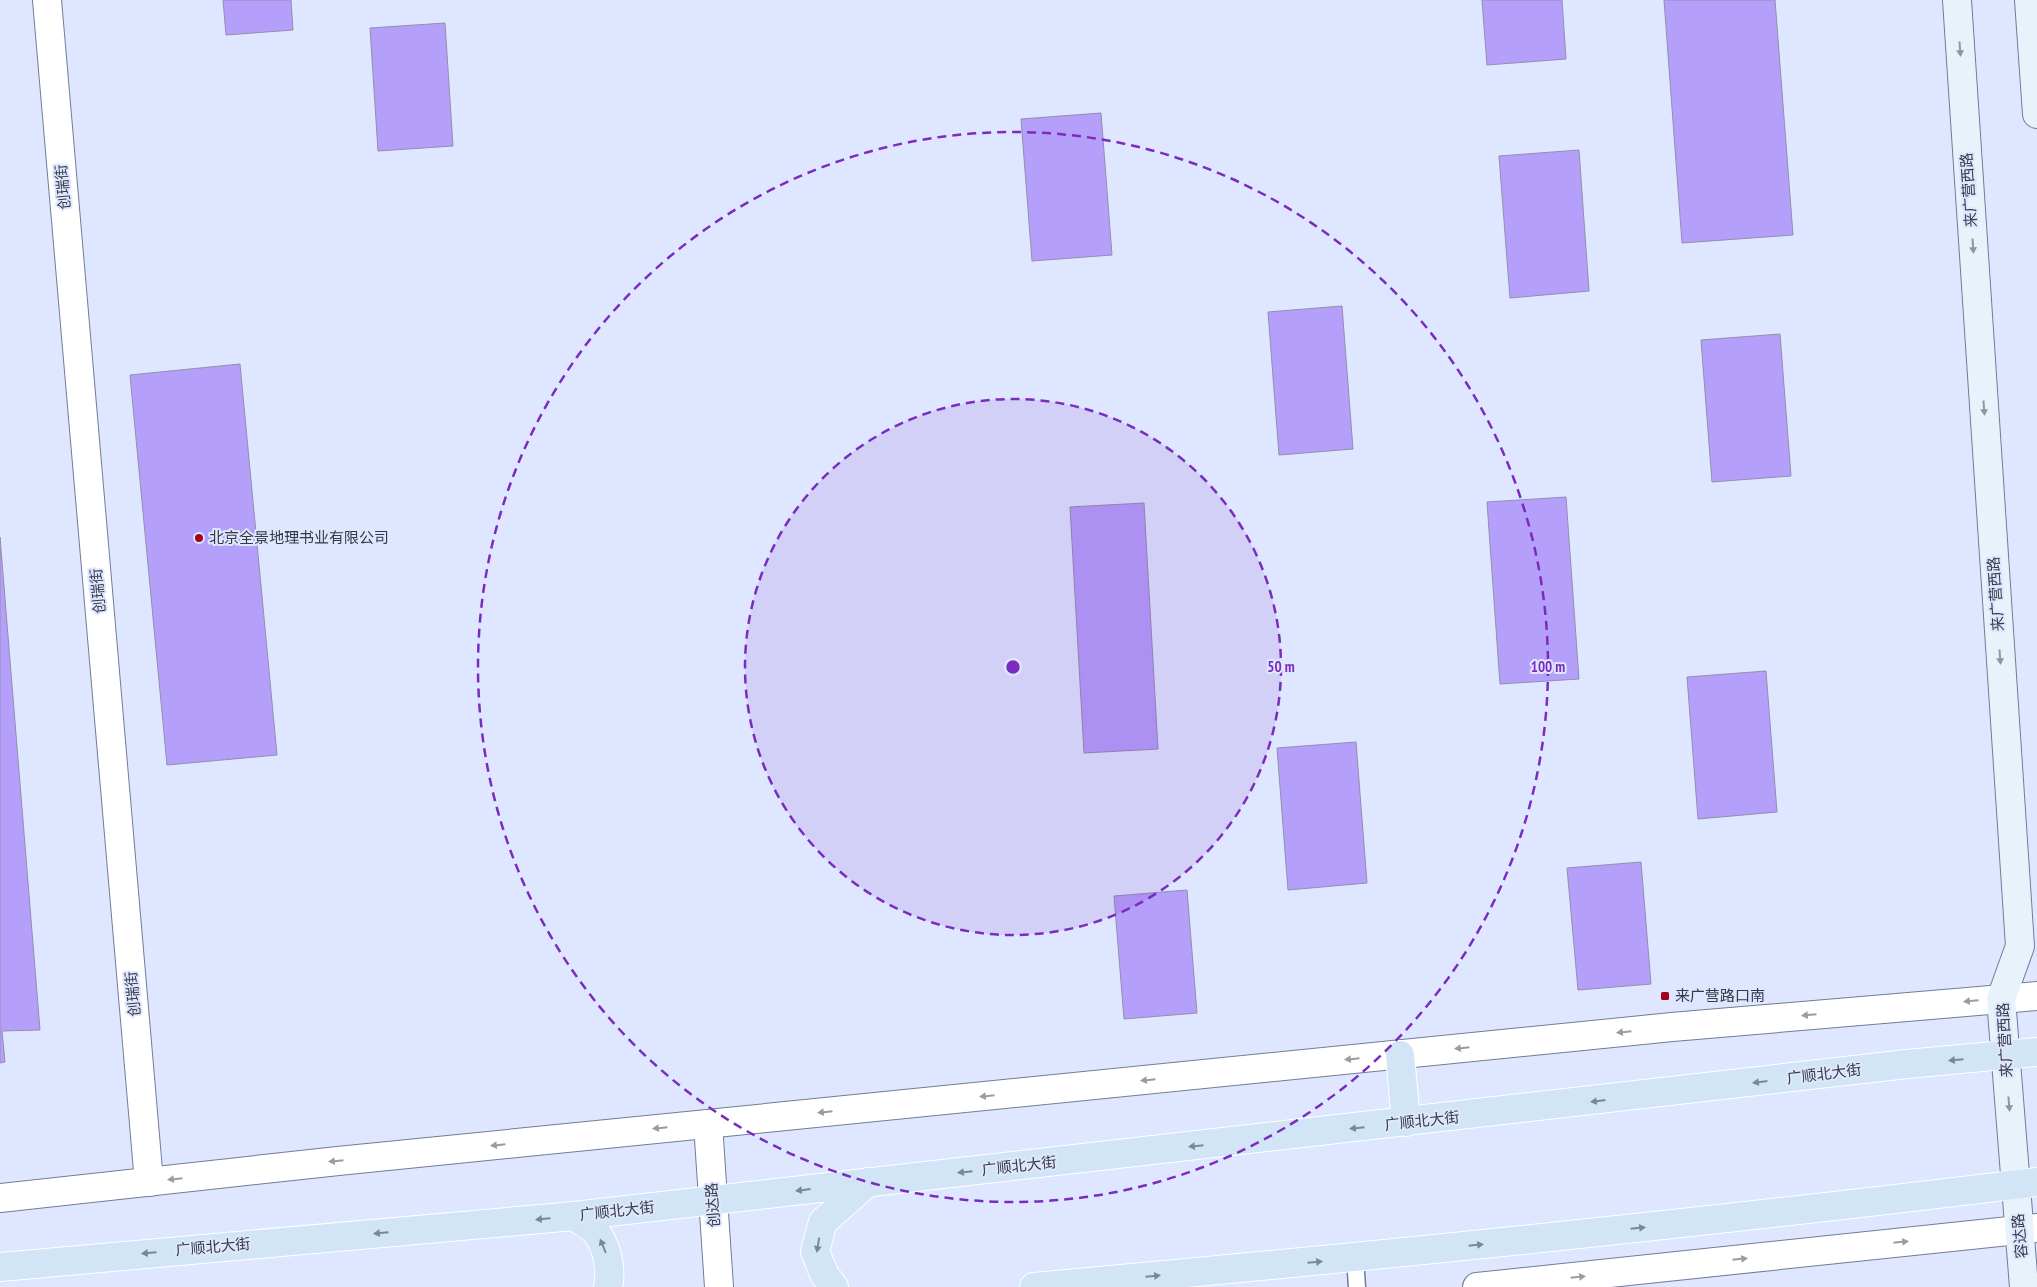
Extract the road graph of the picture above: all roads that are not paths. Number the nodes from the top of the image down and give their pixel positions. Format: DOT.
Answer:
graph roads {
  1 [pos="47,0"];
  2 [pos="1957,0"];
  3 [pos="2029,0"];
  4 [pos="2034,32"];
  5 [pos="2037,114"];
  6 [pos="2037,996"];
  7 [pos="2001,999"];
  8 [pos="2037,1052"];
  9 [pos="1400,1054"];
  10 [pos="2005,1055"];
  11 [pos="1406,1122"];
  12 [pos="708,1124"];
  13 [pos="149,1182"];
  14 [pos="868,1182"];
  15 [pos="2026,1183"];
  16 [pos="0,1198"];
  17 [pos="713,1201"];
  18 [pos="574,1216"];
  19 [pos="2028,1229"];
  20 [pos="1354,1258"];
  21 [pos="0,1267"];
  22 [pos="1201,1272"];
  23 [pos="608,1287"];
  24 [pos="719,1287"];
  25 [pos="834,1287"];
  26 [pos="1034,1287"];
  27 [pos="1230,1287"];
  28 [pos="1357,1287"];
  29 [pos="1477,1287"];
  30 [pos="2024,1287"];
  1 -- 13 [label="street, 创瑞街"];
  2 -- 7 [label="main road, 来广营西路, one-way"];
  3 -- 4 [label="main road"];
  4 -- 5 [label="main road"];
  6 -- 7 [label="street"];
  7 -- 9 [label="street, one-way"];
  7 -- 10 [label="main road, 来广营西路"];
  8 -- 10 [label="main road, 广顺北大街"];
  9 -- 11 [label="main road"];
  9 -- 12 [label="street, one-way"];
  10 -- 11 [label="main road, 广顺北大街, one-way"];
  10 -- 15 [label="main road, 来广营西路, one-way"];
  11 -- 14 [label="main road, 广顺北大街, one-way"];
  12 -- 13 [label="street, one-way"];
  12 -- 17 [label="street, 创达路"];
  13 -- 16 [label="street"];
  14 -- 17 [label="main road, 广顺北大街, one-way"];
  14 -- 25 [label="main road, one-way"];
  15 -- 19 [label="main road, 容达路"];
  20 -- 15 [label="main road, one-way"];
  17 -- 18 [label="main road, 广顺北大街"];
  17 -- 24 [label="street, 创达路"];
  18 -- 21 [label="main road, 广顺北大街, one-way"];
  23 -- 18 [label="main road, one-way"];
  29 -- 19 [label="street, one-way"];
  19 -- 30 [label="main road, 容达路"];
  22 -- 20 [label="main road, one-way"];
  20 -- 28 [label="lane"];
  26 -- 22 [label="main road, one-way"];
  22 -- 27 [label="main road"];
}
